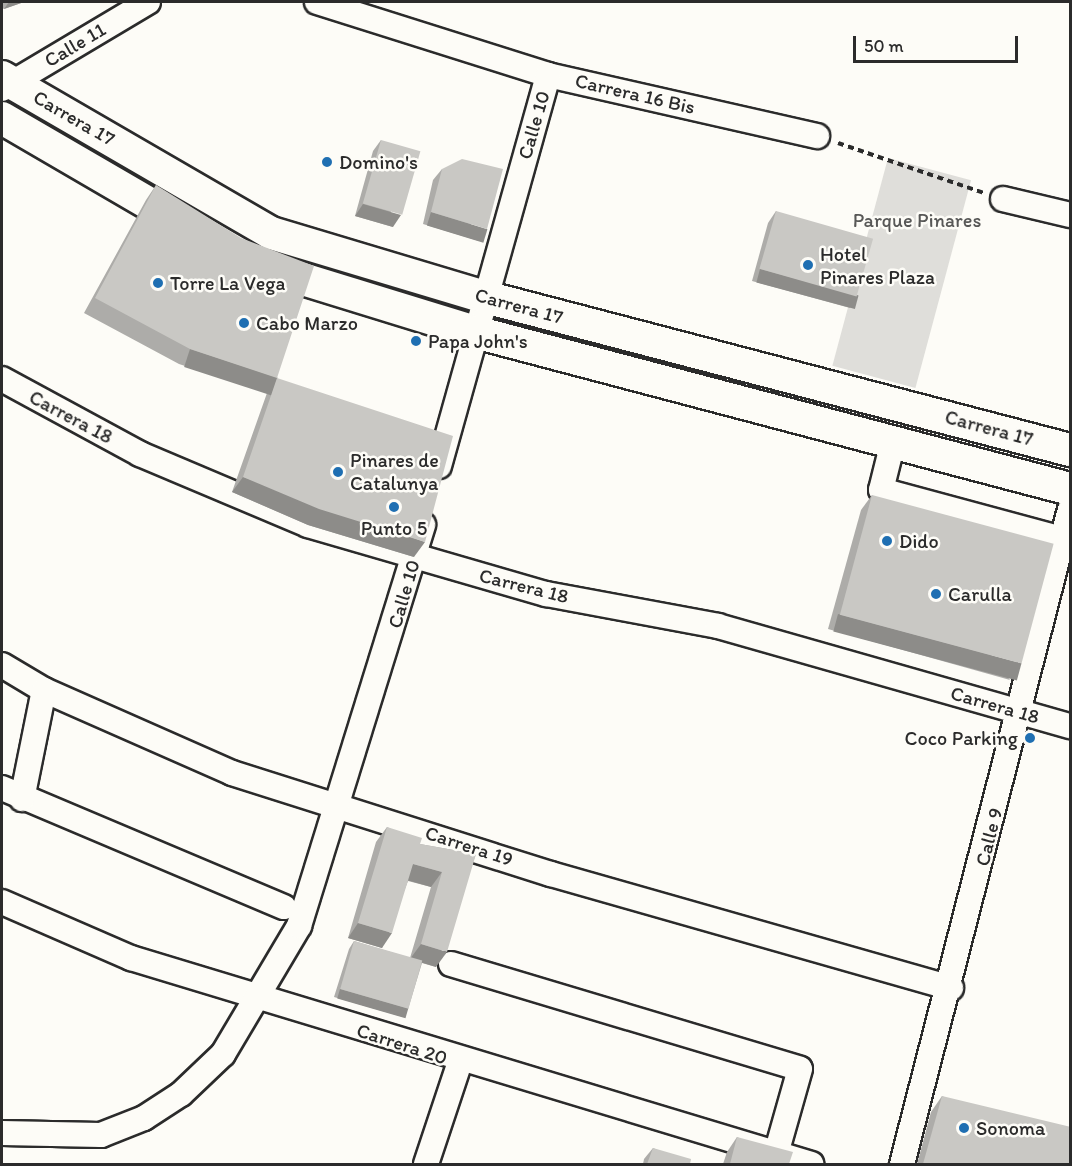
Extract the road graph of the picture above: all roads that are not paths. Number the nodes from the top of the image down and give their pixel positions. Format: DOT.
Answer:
graph roads {
  1 [pos="148,2"];
  2 [pos="317,2"];
  3 [pos="548,75"];
  4 [pos="5,82"];
  5 [pos="2,118"];
  6 [pos="817,136"];
  7 [pos="1003,199"];
  8 [pos="1071,215"];
  9 [pos="212,241"];
  10 [pos="241,257"];
  11 [pos="485,297"];
  12 [pos="475,332"];
  13 [pos="2,379"];
  14 [pos="893,442"];
  15 [pos="1071,450"];
  16 [pos="1071,489"];
  17 [pos="1071,509"];
  18 [pos="1063,539"];
  19 [pos="414,557"];
  20 [pos="2,665"];
  21 [pos="44,690"];
  22 [pos="1020,712"];
  23 [pos="1071,726"];
  24 [pos="12,794"];
  25 [pos="338,804"];
  26 [pos="2,902"];
  27 [pos="284,907"];
  28 [pos="451,964"];
  29 [pos="951,988"];
  30 [pos="260,998"];
  31 [pos="460,1062"];
  32 [pos="2,1133"];
  33 [pos="776,1154"];
  34 [pos="426,1164"];
  35 [pos="811,1164"];
  36 [pos="902,1164"];
  1 -- 4 [label="street, Calle 11"];
  2 -- 3 [label="street, Carrera 16 Bis"];
  3 -- 6 [label="street, Carrera 16 Bis"];
  3 -- 11 [label="street, Calle 10"];
  4 -- 11 [label="main road, Carrera 17"];
  5 -- 9 [label="main road, Carrera 17"];
  7 -- 8 [label="street"];
  10 -- 12 [label="main road, Carrera 17"];
  11 -- 12 [label="street, Calle 10"];
  11 -- 15 [label="main road, Carrera 17"];
  12 -- 14 [label="main road, Carrera 17"];
  12 -- 19 [label="street, Calle 10"];
  13 -- 19 [label="street, Carrera 18"];
  14 -- 16 [label="main road, Carrera 17"];
  14 -- 18 [label="street"];
  17 -- 18 [label="street, Calle 9"];
  18 -- 22 [label="street, Calle 9"];
  19 -- 22 [label="street, Carrera 18"];
  19 -- 25 [label="street, Calle 10"];
  20 -- 21 [label="street, Carrera 19"];
  21 -- 24 [label="street"];
  21 -- 25 [label="street, Carrera 19"];
  22 -- 23 [label="street, Carrera 18"];
  22 -- 29 [label="street, Calle 9"];
  24 -- 27 [label="street"];
  25 -- 29 [label="street, Carrera 19"];
  25 -- 30 [label="street, Calle 10"];
  26 -- 30 [label="street, Carrera 20"];
  28 -- 33 [label="street"];
  29 -- 36 [label="street, Calle 9"];
  30 -- 31 [label="street, Carrera 20"];
  30 -- 32 [label="street, Calle 10"];
  31 -- 33 [label="street, Carrera 20"];
  31 -- 34 [label="street"];
  33 -- 35 [label="street, Carrera 20"];
}
